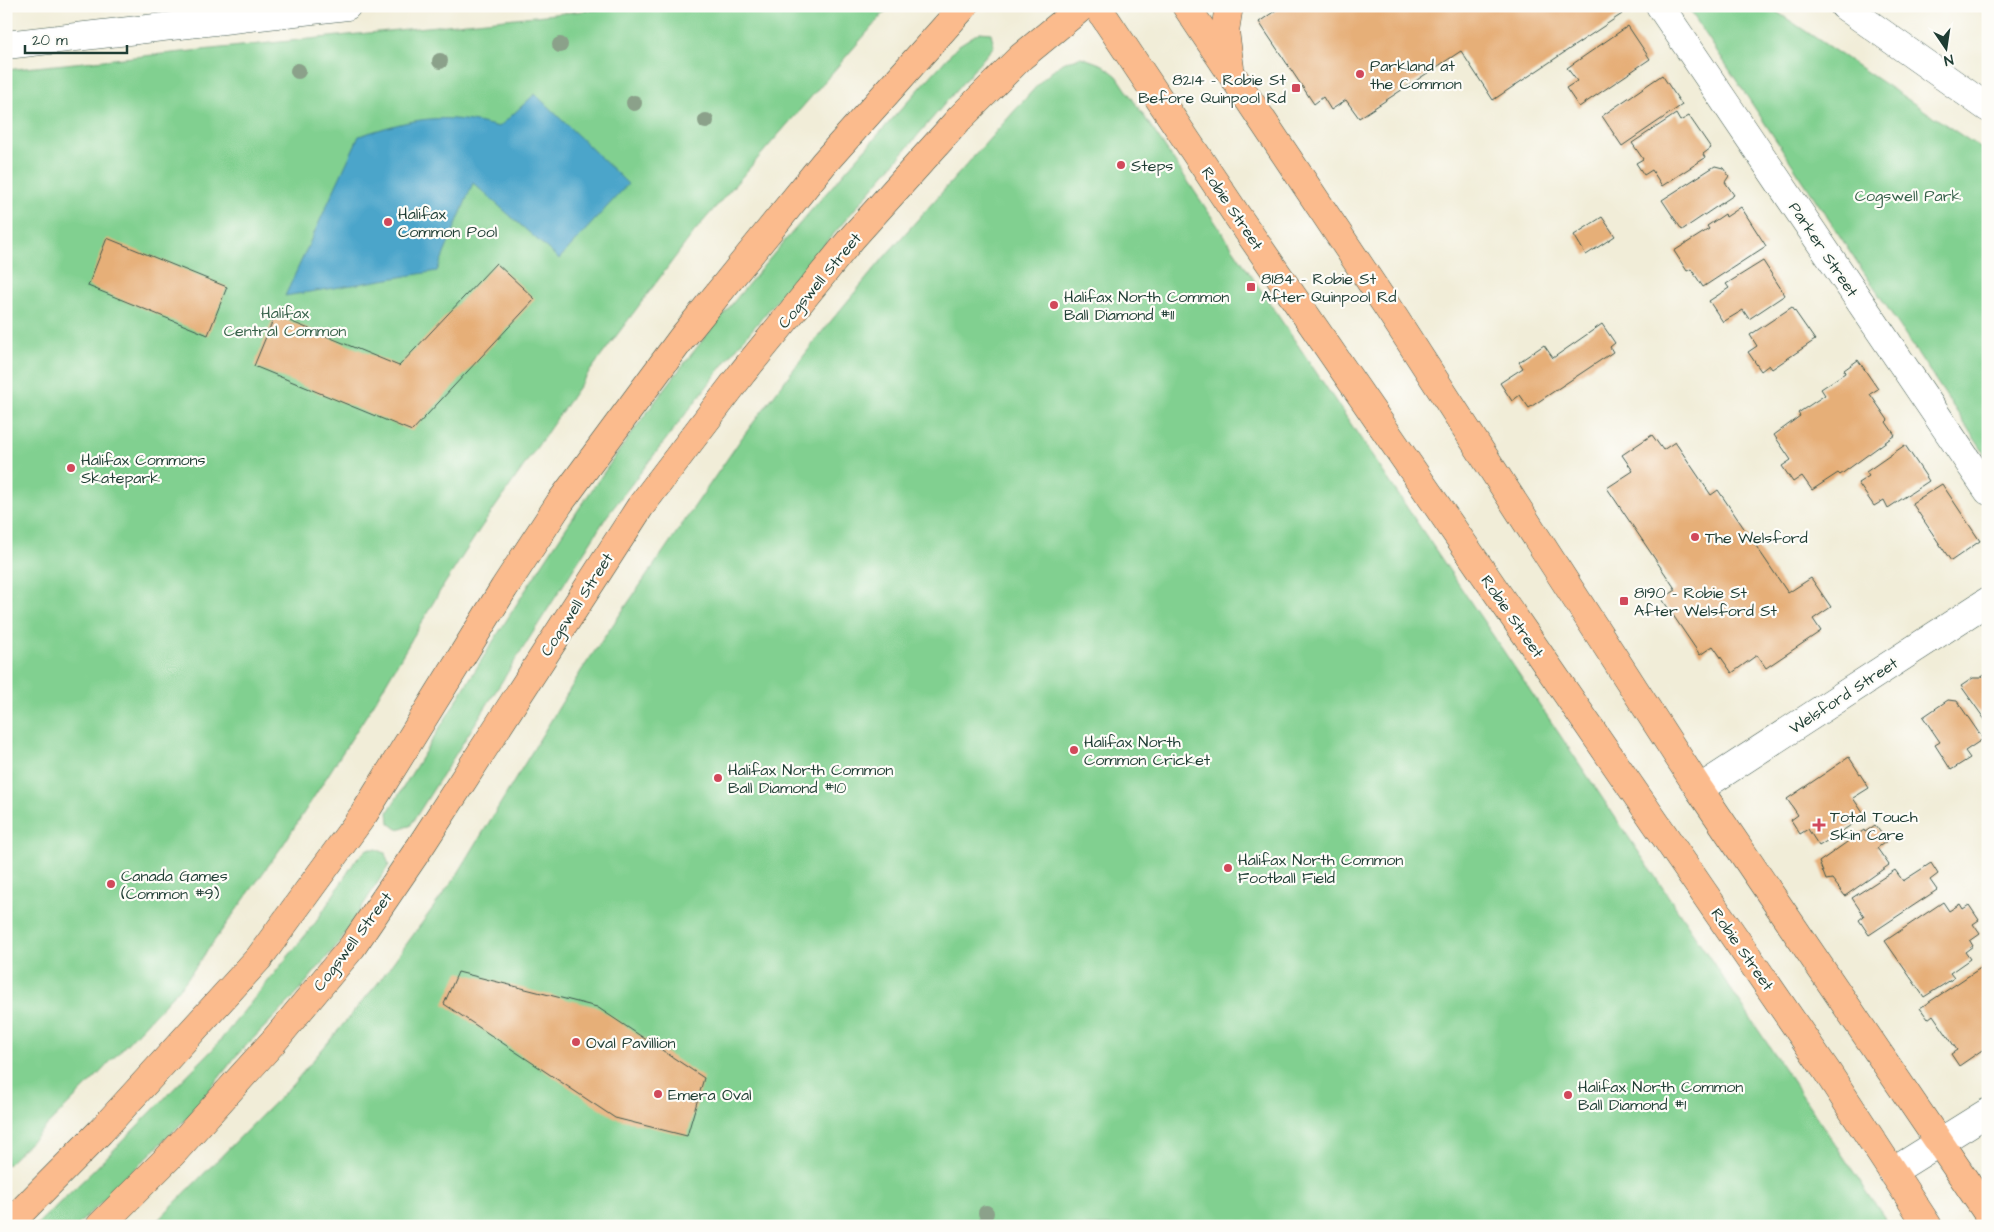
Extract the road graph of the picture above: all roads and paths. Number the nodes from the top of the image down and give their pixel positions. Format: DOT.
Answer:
graph roads {
  1 [pos="347,6"];
  2 [pos="964,6"];
  3 [pos="1083,6"];
  4 [pos="1097,6"];
  5 [pos="1186,6"];
  6 [pos="1229,6"];
  7 [pos="1660,6"];
  8 [pos="1844,6"];
  9 [pos="6,45"];
  10 [pos="1231,72"];
  11 [pos="1988,108"];
  12 [pos="1988,491"];
  13 [pos="1988,601"];
  14 [pos="1699,789"];
  15 [pos="1988,1112"];
  16 [pos="1940,1142"];
  17 [pos="1892,1172"];
  18 [pos="1988,1214"];
  19 [pos="7,1226"];
  20 [pos="100,1226"];
  21 [pos="1928,1226"];
  1 -- 9 [label="street"];
  2 -- 19 [label="main road"];
  3 -- 20 [label="main road, Cogswell Street"];
  4 -- 17 [label="main road, Robie Street"];
  5 -- 10 [label="main road"];
  6 -- 10 [label="main road"];
  7 -- 12 [label="street, Parker Street"];
  8 -- 11 [label="street"];
  10 -- 14 [label="main road"];
  13 -- 14 [label="street, Welsford Street"];
  14 -- 16 [label="main road"];
  15 -- 16 [label="street"];
  16 -- 17 [label="street"];
  16 -- 18 [label="main road"];
  17 -- 21 [label="main road, Robie Street"];
}
